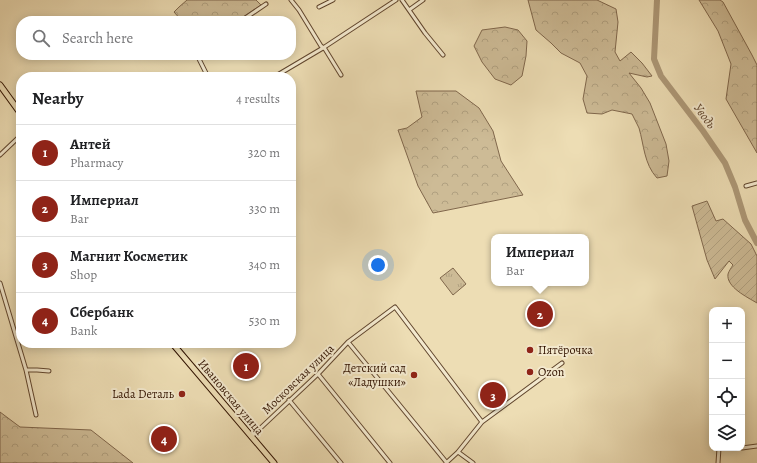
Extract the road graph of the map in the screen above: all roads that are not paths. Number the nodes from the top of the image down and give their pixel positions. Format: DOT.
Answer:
graph roads {
  1 [pos="291,0"];
  2 [pos="333,0"];
  3 [pos="396,0"];
  4 [pos="402,0"];
  5 [pos="423,0"];
  6 [pos="266,4"];
  7 [pos="319,7"];
  8 [pos="409,10"];
  9 [pos="249,16"];
  10 [pos="323,48"];
  11 [pos="443,55"];
  12 [pos="200,60"];
  13 [pos="206,72"];
  14 [pos="282,72"];
  15 [pos="340,75"];
  16 [pos="0,83"];
  17 [pos="16,103"];
  18 [pos="16,107"];
  19 [pos="16,140"];
  20 [pos="0,155"];
  21 [pos="757,183"];
  22 [pos="746,186"];
  23 [pos="0,283"];
  24 [pos="16,337"];
  25 [pos="348,342"];
  26 [pos="19,348"];
  27 [pos="176,348"];
  28 [pos="562,363"];
  29 [pos="26,370"];
  30 [pos="49,371"];
  31 [pos="318,374"];
  32 [pos="289,400"];
  33 [pos="36,416"];
  34 [pos="482,422"];
  35 [pos="252,437"];
  36 [pos="757,446"];
  37 [pos="745,448"];
  38 [pos="719,451"];
  39 [pos="458,452"];
  40 [pos="274,463"];
  41 [pos="340,463"];
  42 [pos="390,463"];
  43 [pos="446,463"];
  44 [pos="473,463"];
  45 [pos="718,463"];
  1 -- 10 [label="street"];
  2 -- 7 [label="street"];
  3 -- 10 [label="street"];
  4 -- 8 [label="street"];
  5 -- 8 [label="street"];
  6 -- 9 [label="street"];
  8 -- 11 [label="street"];
  10 -- 14 [label="street"];
  10 -- 15 [label="street"];
  12 -- 13 [label="street"];
  16 -- 17 [label="main road"];
  16 -- 18 [label="main road"];
  19 -- 20 [label="street"];
  21 -- 22 [label="street"];
  23 -- 24 [label="street"];
  25 -- 31 [label="street, Московская улица"];
  25 -- 34 [label="street"];
  25 -- 43 [label="street, Московская улица"];
  26 -- 29 [label="street"];
  27 -- 35 [label="main road, Ивановская улица"];
  28 -- 34 [label="street"];
  29 -- 30 [label="street"];
  29 -- 33 [label="street"];
  31 -- 32 [label="street, Московская улица"];
  31 -- 42 [label="street"];
  32 -- 35 [label="street, Московская улица"];
  32 -- 41 [label="street"];
  34 -- 39 [label="street"];
  35 -- 40 [label="main road, Ивановская улица"];
  36 -- 37 [label="street"];
  38 -- 45 [label="street"];
  39 -- 43 [label="street"];
  39 -- 44 [label="street"];
}
